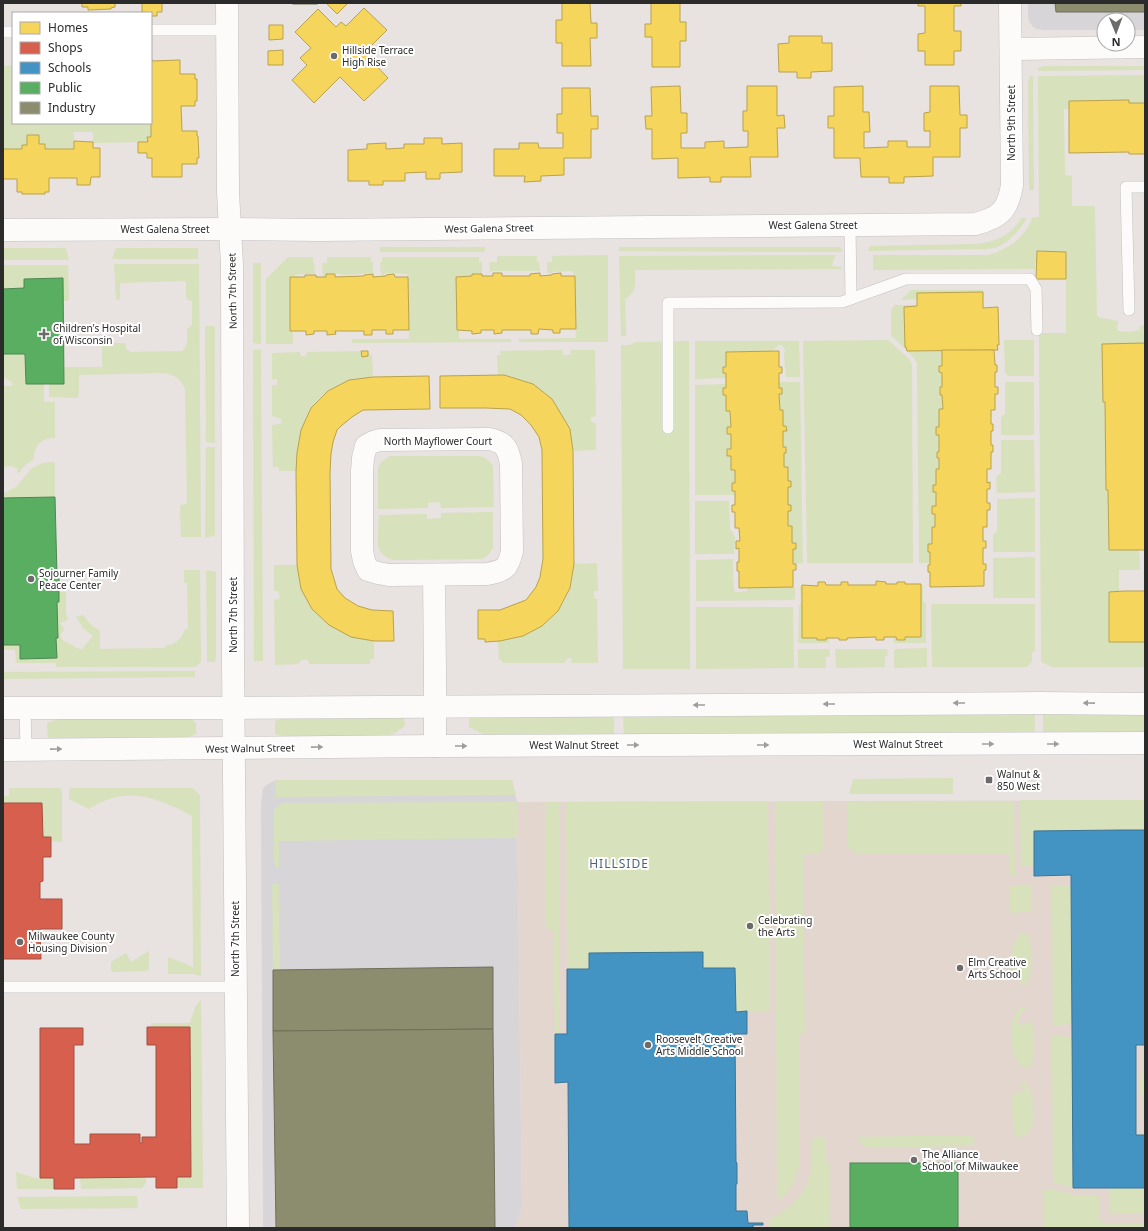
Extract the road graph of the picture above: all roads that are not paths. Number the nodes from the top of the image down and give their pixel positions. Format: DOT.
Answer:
graph roads {
  1 [pos="227,3"];
  2 [pos="1010,3"];
  3 [pos="152,30"];
  4 [pos="228,30"];
  5 [pos="1145,47"];
  6 [pos="1011,49"];
  7 [pos="1145,187"];
  8 [pos="975,224"];
  9 [pos="850,225"];
  10 [pos="230,229"];
  11 [pos="3,230"];
  12 [pos="851,299"];
  13 [pos="1129,310"];
  14 [pos="1037,330"];
  15 [pos="668,428"];
  16 [pos="434,575"];
  17 [pos="1145,704"];
  18 [pos="435,706"];
  19 [pos="3,708"];
  20 [pos="25,708"];
  21 [pos="234,708"];
  22 [pos="1145,743"];
  23 [pos="434,746"];
  24 [pos="234,748"];
  25 [pos="3,750"];
  26 [pos="26,750"];
  27 [pos="3,987"];
  28 [pos="235,987"];
  29 [pos="238,1228"];
  1 -- 4 [label="street, North 7th Street"];
  2 -- 6 [label="street, North 9th Street"];
  3 -- 4 [label="lane"];
  4 -- 10 [label="street, North 7th Street"];
  5 -- 6 [label="street"];
  6 -- 8 [label="street, North 9th Street"];
  7 -- 13 [label="lane"];
  8 -- 9 [label="street, West Galena Street"];
  9 -- 10 [label="street, West Galena Street"];
  9 -- 12 [label="lane"];
  10 -- 11 [label="street, West Galena Street"];
  10 -- 21 [label="street, North 7th Street"];
  12 -- 14 [label="lane"];
  12 -- 15 [label="lane"];
  16 -- 16 [label="street, North Mayflower Court"];
  16 -- 18 [label="street"];
  17 -- 18 [label="street, one-way"];
  18 -- 21 [label="street"];
  18 -- 23 [label="street"];
  19 -- 20 [label="street"];
  20 -- 21 [label="street"];
  20 -- 26 [label="lane"];
  21 -- 24 [label="street, North 7th Street"];
  23 -- 22 [label="street, West Walnut Street, one-way"];
  24 -- 23 [label="street, West Walnut Street, one-way"];
  26 -- 24 [label="street, West Walnut Street, one-way"];
  24 -- 28 [label="street, North 7th Street"];
  25 -- 26 [label="street, West Walnut Street"];
  27 -- 28 [label="lane"];
  28 -- 29 [label="street, North 7th Street"];
}
